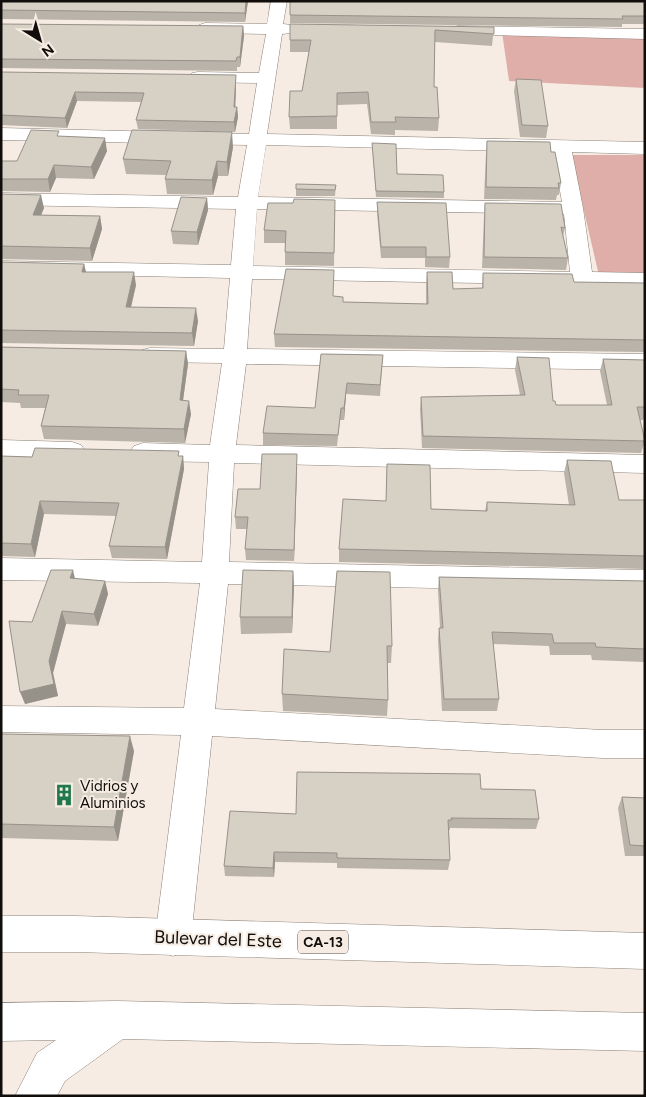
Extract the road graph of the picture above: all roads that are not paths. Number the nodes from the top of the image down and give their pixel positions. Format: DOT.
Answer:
graph roads {
  1 [pos="279,1"];
  2 [pos="188,28"];
  3 [pos="276,29"];
  4 [pos="316,29"];
  5 [pos="445,31"];
  6 [pos="645,34"];
  7 [pos="179,77"];
  8 [pos="268,78"];
  9 [pos="1,134"];
  10 [pos="258,140"];
  11 [pos="561,146"];
  12 [pos="645,148"];
  13 [pos="1,199"];
  14 [pos="247,203"];
  15 [pos="573,208"];
  16 [pos="1,268"];
  17 [pos="242,273"];
  18 [pos="582,280"];
  19 [pos="645,280"];
  20 [pos="128,354"];
  21 [pos="234,356"];
  22 [pos="645,362"];
  23 [pos="1,449"];
  24 [pos="222,454"];
  25 [pos="645,464"];
  26 [pos="1,569"];
  27 [pos="215,572"];
  28 [pos="645,581"];
  29 [pos="1,719"];
  30 [pos="198,722"];
  31 [pos="645,744"];
  32 [pos="1,934"];
  33 [pos="173,938"];
  34 [pos="645,951"];
  35 [pos="117,1020"];
  36 [pos="1,1022"];
  37 [pos="645,1032"];
  38 [pos="35,1096"];
  1 -- 3 [label="main road"];
  2 -- 3 [label="main road"];
  3 -- 4 [label="main road"];
  3 -- 8 [label="main road"];
  5 -- 6 [label="main road"];
  7 -- 8 [label="main road"];
  8 -- 10 [label="main road"];
  9 -- 10 [label="main road"];
  10 -- 11 [label="main road"];
  10 -- 14 [label="main road"];
  11 -- 12 [label="main road"];
  11 -- 15 [label="main road"];
  13 -- 14 [label="main road"];
  14 -- 15 [label="main road"];
  14 -- 17 [label="main road"];
  15 -- 18 [label="main road"];
  16 -- 17 [label="main road"];
  17 -- 18 [label="main road"];
  17 -- 21 [label="main road"];
  18 -- 19 [label="main road"];
  20 -- 21 [label="main road"];
  21 -- 22 [label="main road"];
  21 -- 24 [label="main road"];
  23 -- 24 [label="main road"];
  24 -- 25 [label="main road"];
  24 -- 27 [label="main road"];
  26 -- 27 [label="main road"];
  27 -- 28 [label="main road"];
  27 -- 30 [label="main road"];
  29 -- 30 [label="main road"];
  30 -- 31 [label="main road"];
  30 -- 33 [label="main road"];
  32 -- 33 [label="main road, Bulevar del Este / CA-13"];
  33 -- 34 [label="main road, Bulevar del Este / CA-13"];
  35 -- 36 [label="main road"];
  35 -- 37 [label="main road"];
  35 -- 38 [label="main road"];
}
